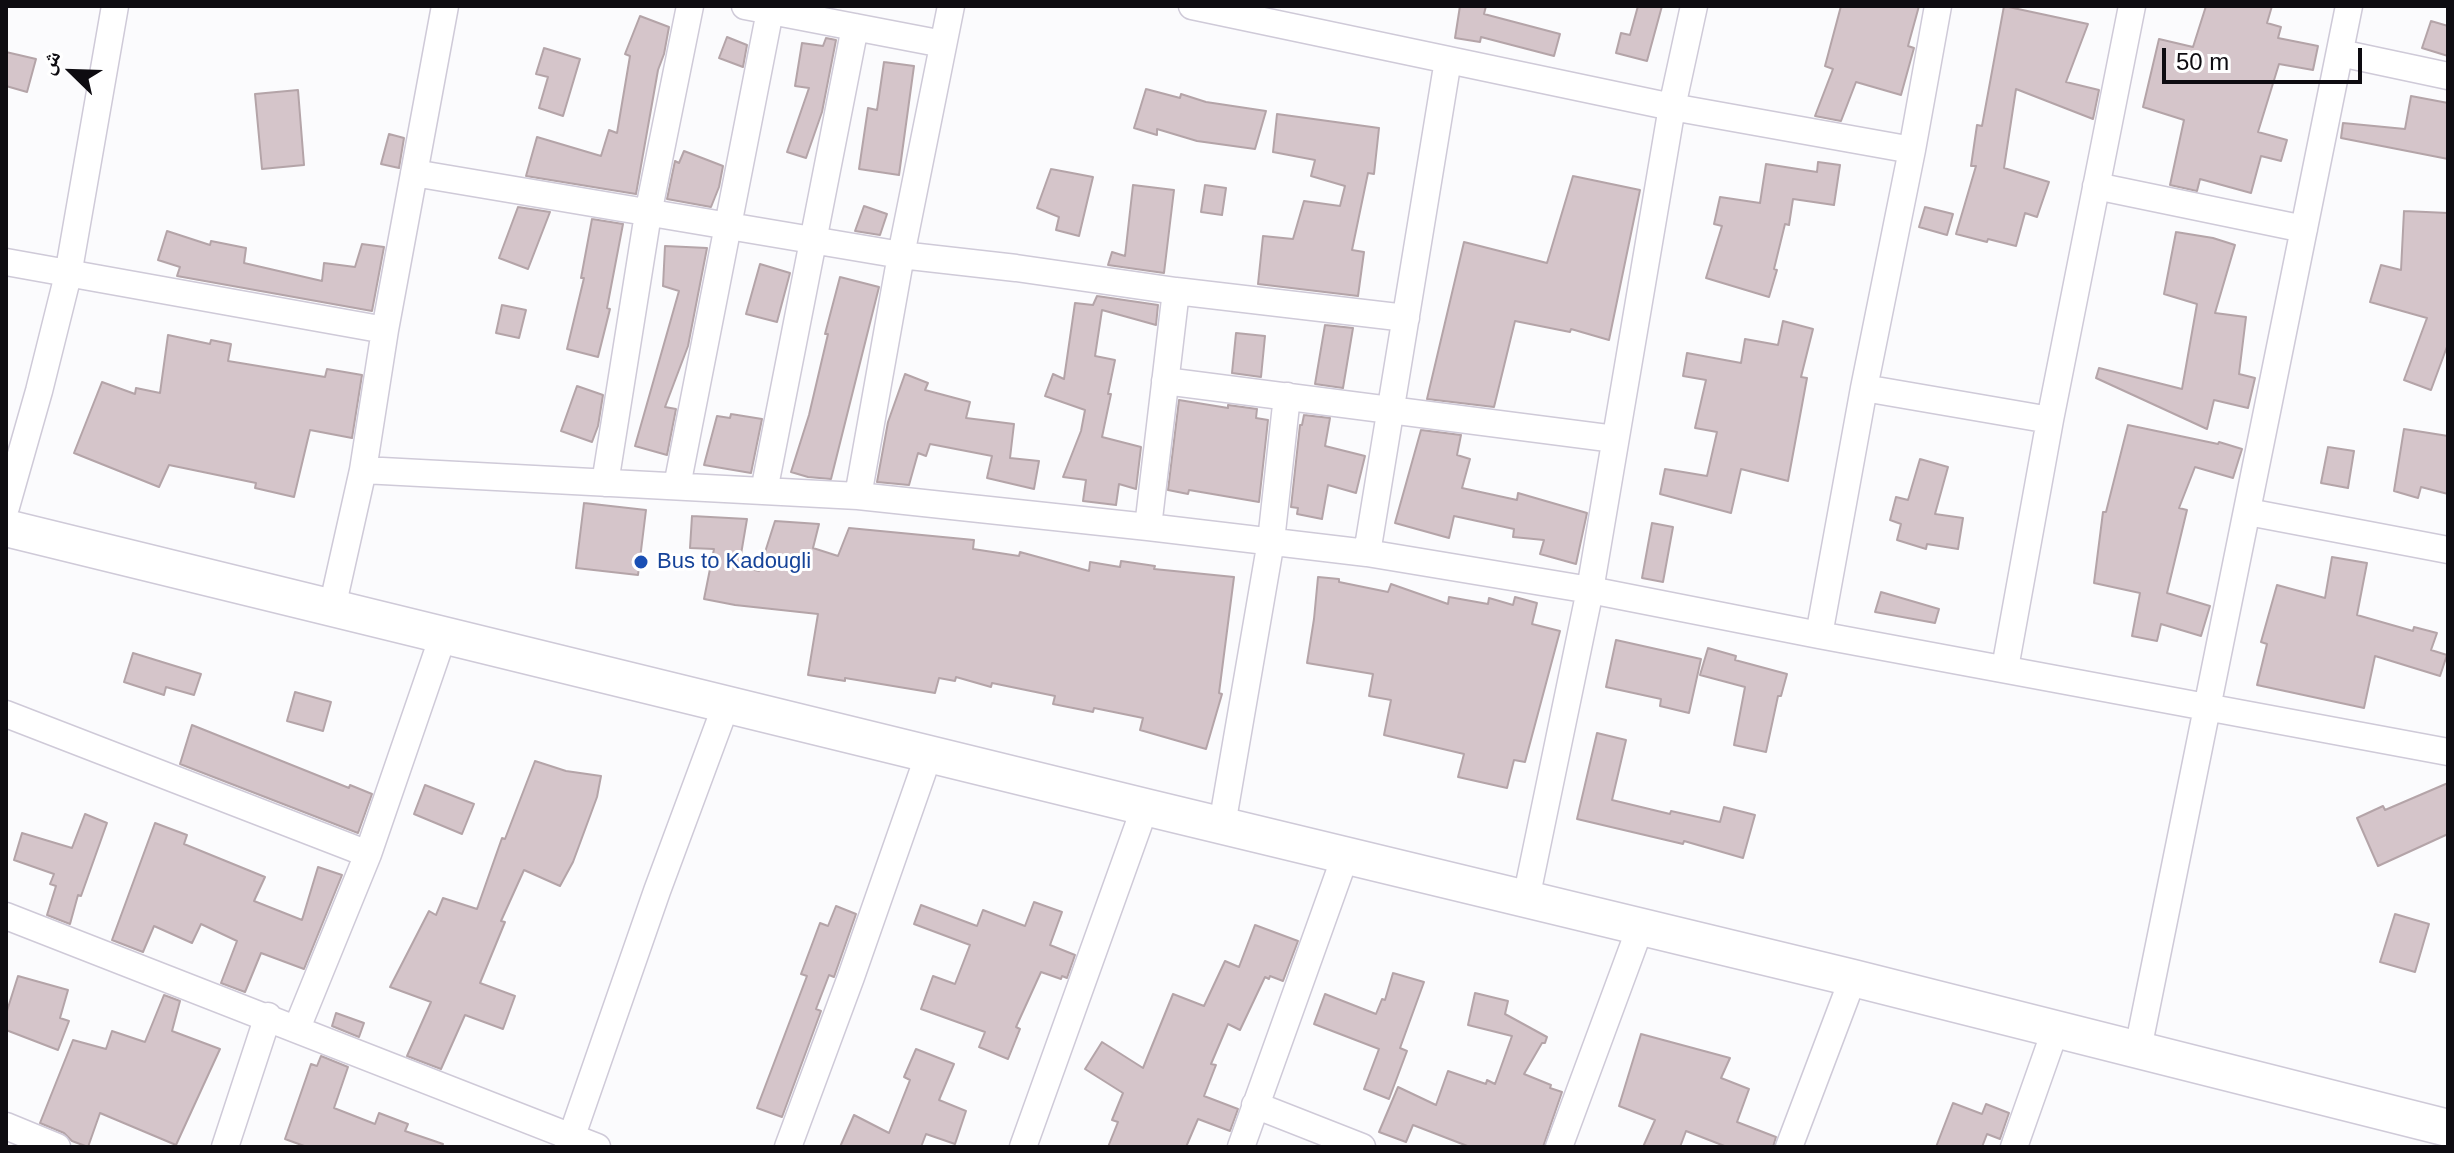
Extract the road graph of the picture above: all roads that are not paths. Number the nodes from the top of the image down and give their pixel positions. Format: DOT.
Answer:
graph roads {
  1 [pos="115,6"];
  2 [pos="445,6"];
  3 [pos="690,6"];
  4 [pos="951,6"];
  5 [pos="1192,6"];
  6 [pos="1694,6"];
  7 [pos="1938,6"];
  8 [pos="2132,6"];
  9 [pos="2349,6"];
  10 [pos="757,8"];
  11 [pos="855,27"];
  12 [pos="943,44"];
  13 [pos="2340,53"];
  14 [pos="1448,60"];
  15 [pos="2448,76"];
  16 [pos="1672,107"];
  17 [pos="1912,150"];
  18 [pos="414,173"];
  19 [pos="2096,186"];
  20 [pos="648,214"];
  21 [pos="727,228"];
  22 [pos="2304,229"];
  23 [pos="814,242"];
  24 [pos="901,255"];
  25 [pos="6,262"];
  26 [pos="68,275"];
  27 [pos="1176,291"];
  28 [pos="1406,318"];
  29 [pos="385,330"];
  30 [pos="1165,381"];
  31 [pos="1864,388"];
  32 [pos="1287,396"];
  33 [pos="1390,410"];
  34 [pos="2050,420"];
  35 [pos="1615,439"];
  36 [pos="363,470"];
  37 [pos="605,483"];
  38 [pos="677,486"];
  39 [pos="764,491"];
  40 [pos="858,496"];
  41 [pos="6,507"];
  42 [pos="2248,512"];
  43 [pos="1148,527"];
  44 [pos="6,528"];
  45 [pos="1271,541"];
  46 [pos="2448,550"];
  47 [pos="1367,553"];
  48 [pos="1590,590"];
  49 [pos="332,608"];
  50 [pos="1819,635"];
  51 [pos="443,636"];
  52 [pos="2005,668"];
  53 [pos="726,705"];
  54 [pos="2208,708"];
  55 [pos="6,714"];
  56 [pos="2448,752"];
  57 [pos="929,754"];
  58 [pos="1145,807"];
  59 [pos="1222,825"];
  60 [pos="368,854"];
  61 [pos="1346,854"];
  62 [pos="1526,899"];
  63 [pos="6,916"];
  64 [pos="1640,928"];
  65 [pos="1853,978"];
  66 [pos="268,1016"];
  67 [pos="297,1028"];
  68 [pos="2056,1028"];
  69 [pos="2138,1049"];
  70 [pos="1255,1105"];
  71 [pos="6,1126"];
  72 [pos="2448,1128"];
  73 [pos="570,1142"];
  74 [pos="57,1147"];
  75 [pos="225,1147"];
  76 [pos="597,1147"];
  77 [pos="788,1147"];
  78 [pos="1023,1147"];
  79 [pos="1241,1147"];
  80 [pos="1362,1147"];
  81 [pos="1559,1147"];
  82 [pos="1789,1147"];
  83 [pos="2014,1147"];
  1 -- 26 [label="street"];
  2 -- 18 [label="street"];
  3 -- 20 [label="street"];
  4 -- 12 [label="street"];
  5 -- 14 [label="street"];
  6 -- 16 [label="street"];
  7 -- 17 [label="street"];
  8 -- 19 [label="street"];
  9 -- 13 [label="street"];
  10 -- 11 [label="street"];
  10 -- 21 [label="street"];
  11 -- 12 [label="street"];
  11 -- 23 [label="street"];
  12 -- 24 [label="street"];
  13 -- 15 [label="street"];
  13 -- 22 [label="street"];
  14 -- 16 [label="street"];
  14 -- 28 [label="street"];
  16 -- 17 [label="street"];
  16 -- 35 [label="street"];
  17 -- 31 [label="street"];
  18 -- 20 [label="street"];
  18 -- 29 [label="street"];
  19 -- 22 [label="street"];
  19 -- 34 [label="street"];
  20 -- 21 [label="street"];
  20 -- 37 [label="street"];
  21 -- 23 [label="street"];
  21 -- 38 [label="street"];
  22 -- 42 [label="street"];
  23 -- 24 [label="street"];
  23 -- 39 [label="street"];
  24 -- 27 [label="street"];
  24 -- 40 [label="street"];
  25 -- 26 [label="street"];
  26 -- 29 [label="street"];
  26 -- 41 [label="street"];
  27 -- 28 [label="street"];
  27 -- 30 [label="street"];
  28 -- 33 [label="street"];
  29 -- 36 [label="street"];
  30 -- 32 [label="street"];
  30 -- 43 [label="street"];
  31 -- 34 [label="street"];
  31 -- 50 [label="street"];
  32 -- 33 [label="street"];
  32 -- 45 [label="street"];
  33 -- 35 [label="street"];
  33 -- 47 [label="street"];
  34 -- 52 [label="street"];
  35 -- 48 [label="street"];
  36 -- 37 [label="street"];
  36 -- 49 [label="street"];
  37 -- 38 [label="street"];
  38 -- 39 [label="street"];
  39 -- 40 [label="street"];
  40 -- 43 [label="street"];
  42 -- 46 [label="street"];
  42 -- 54 [label="street"];
  43 -- 45 [label="street"];
  44 -- 49 [label="main road"];
  45 -- 47 [label="street"];
  45 -- 59 [label="street"];
  47 -- 48 [label="street"];
  48 -- 50 [label="street"];
  48 -- 62 [label="street"];
  49 -- 51 [label="main road"];
  50 -- 52 [label="street"];
  51 -- 53 [label="main road"];
  51 -- 60 [label="street"];
  52 -- 54 [label="street"];
  53 -- 57 [label="main road"];
  53 -- 73 [label="street"];
  54 -- 56 [label="street"];
  54 -- 69 [label="street"];
  55 -- 60 [label="street"];
  57 -- 58 [label="main road"];
  57 -- 77 [label="street"];
  58 -- 59 [label="main road"];
  58 -- 78 [label="street"];
  59 -- 61 [label="main road"];
  60 -- 67 [label="street"];
  61 -- 62 [label="main road"];
  61 -- 70 [label="street"];
  62 -- 64 [label="main road"];
  63 -- 66 [label="street"];
  64 -- 65 [label="main road"];
  64 -- 81 [label="street"];
  65 -- 68 [label="main road"];
  65 -- 82 [label="street"];
  66 -- 67 [label="street"];
  66 -- 75 [label="street"];
  67 -- 73 [label="street"];
  68 -- 69 [label="main road"];
  68 -- 83 [label="street"];
  69 -- 72 [label="main road"];
  70 -- 79 [label="street"];
  70 -- 80 [label="street"];
  71 -- 74 [label="street"];
  73 -- 76 [label="street"];
}
